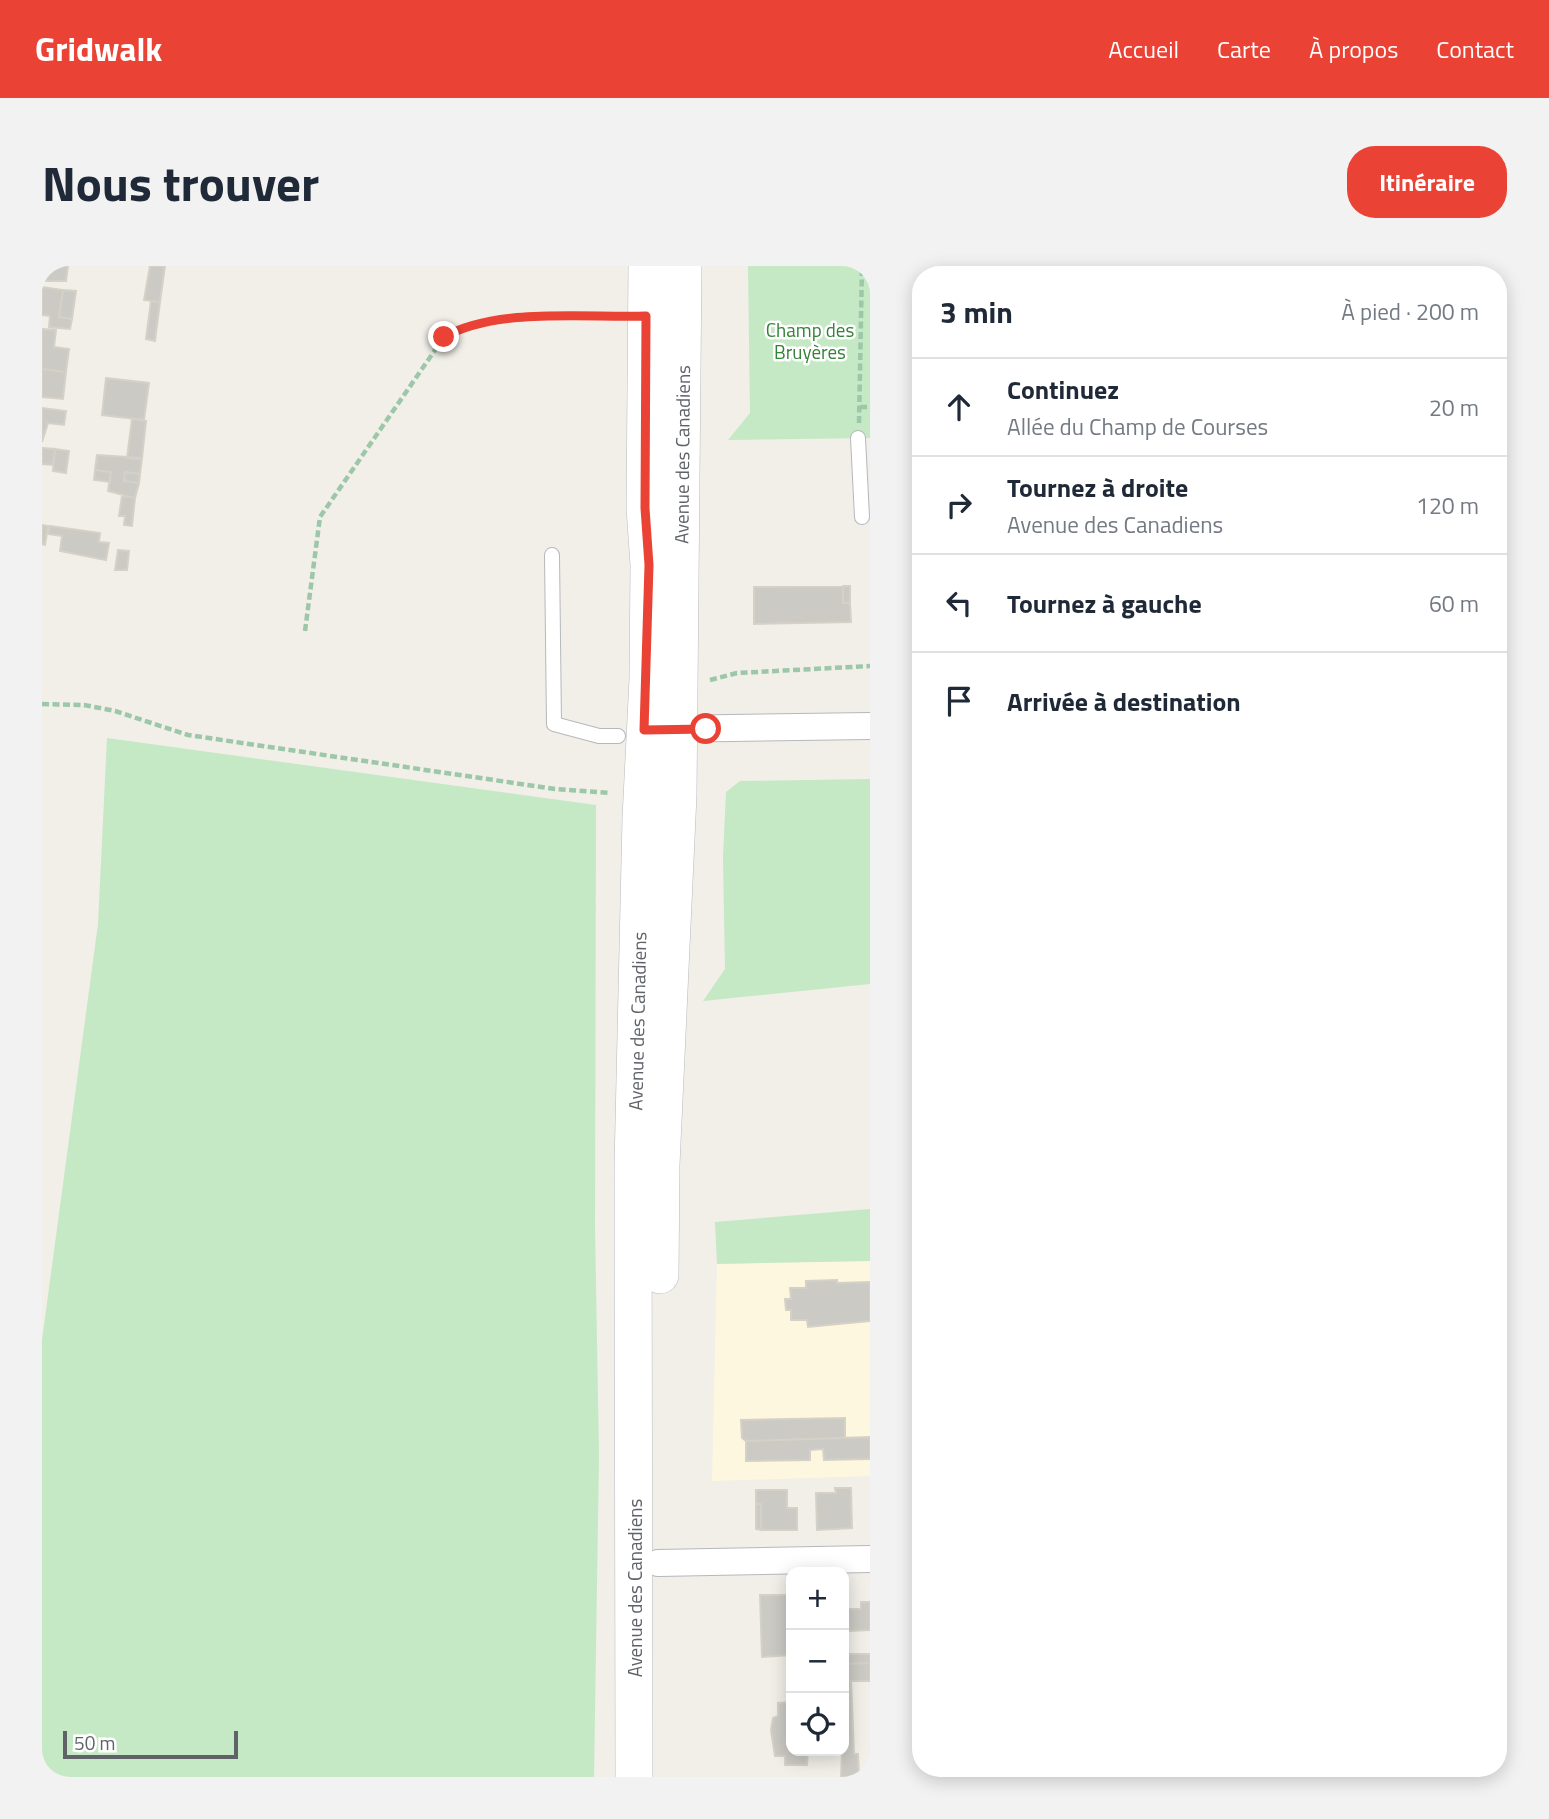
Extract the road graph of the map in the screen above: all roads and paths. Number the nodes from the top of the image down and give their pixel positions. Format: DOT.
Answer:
graph roads {
  1 [pos="647,266"];
  2 [pos="683,266"];
  3 [pos="862,266"];
  4 [pos="646,316"];
  5 [pos="860,407"];
  6 [pos="870,407"];
  7 [pos="858,438"];
  8 [pos="862,517"];
  9 [pos="552,555"];
  10 [pos="305,631"];
  11 [pos="870,666"];
  12 [pos="710,680"];
  13 [pos="42,704"];
  14 [pos="870,726"];
  15 [pos="646,732"];
  16 [pos="611,793"];
  17 [pos="870,1559"];
  18 [pos="658,1563"];
  19 [pos="634,1777"];
  20 [pos="659,1777"];
  1 -- 4 [label="main road, Avenue des Canadiens"];
  2 -- 15 [label="main road, Avenue des Canadiens"];
  3 -- 5 [label="path"];
  4 -- 10 [label="path"];
  4 -- 15 [label="main road, Avenue des Canadiens"];
  5 -- 6 [label="path"];
  5 -- 7 [label="path"];
  7 -- 8 [label="lane"];
  9 -- 15 [label="lane"];
  11 -- 12 [label="path"];
  13 -- 16 [label="path"];
  14 -- 15 [label="street"];
  15 -- 18 [label="main road, Avenue des Canadiens"];
  15 -- 19 [label="main road, Avenue des Canadiens"];
  17 -- 18 [label="street"];
  18 -- 20 [label="main road, Avenue des Canadiens"];
}
